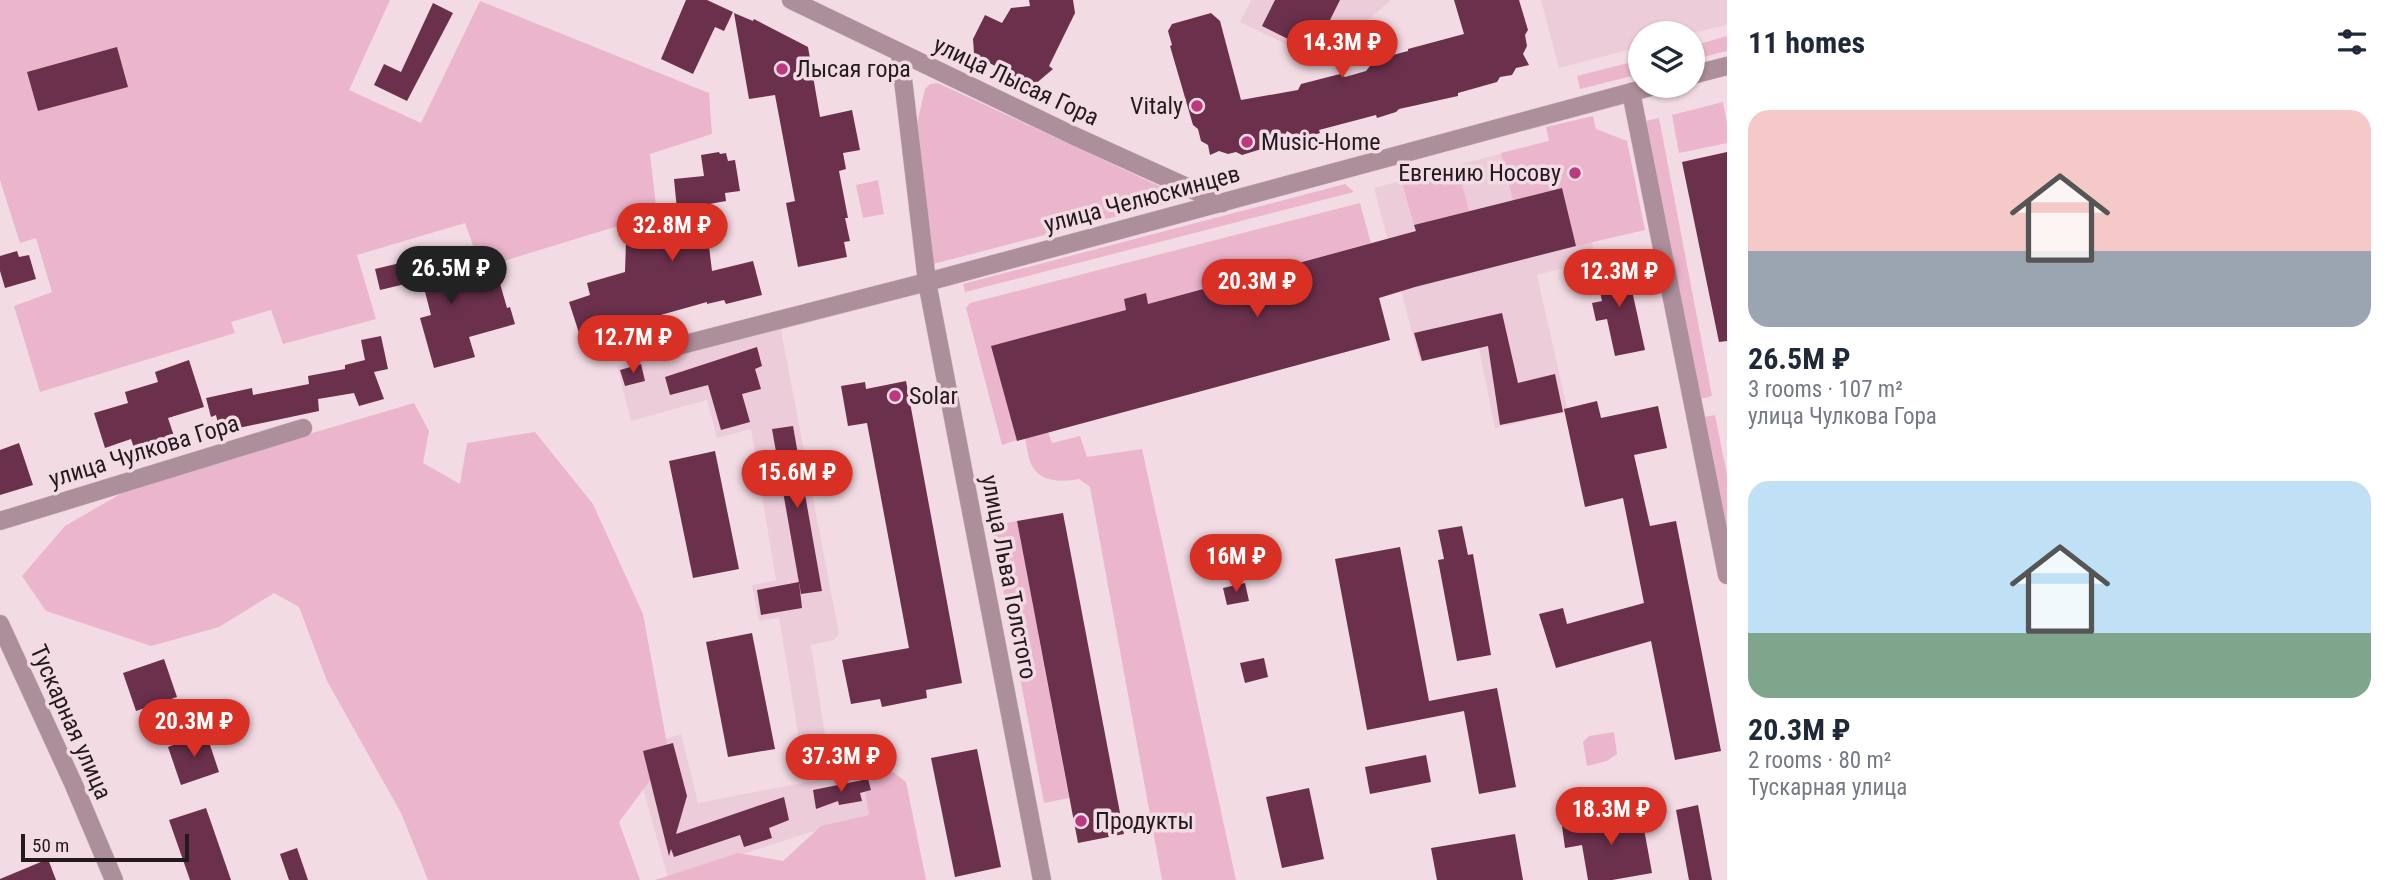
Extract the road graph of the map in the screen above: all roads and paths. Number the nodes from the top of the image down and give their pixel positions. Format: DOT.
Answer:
graph roads {
  1 [pos="791,0"];
  2 [pos="900,54"];
  3 [pos="1727,66"];
  4 [pos="1705,72"];
  5 [pos="1628,93"];
  6 [pos="1632,98"];
  7 [pos="1222,202"];
  8 [pos="927,282"];
  9 [pos="604,338"];
  10 [pos="303,428"];
  11 [pos="0,521"];
  12 [pos="1727,575"];
  13 [pos="0,624"];
  14 [pos="114,880"];
  15 [pos="1042,880"];
  1 -- 2 [label="street, улица Лысая Гора"];
  2 -- 7 [label="street, улица Лысая Гора"];
  2 -- 8 [label="street, улица Льва Толстого"];
  3 -- 4 [label="street"];
  5 -- 7 [label="street, улица Челюскинцев"];
  6 -- 12 [label="street"];
  7 -- 8 [label="street, улица Челюскинцев"];
  8 -- 9 [label="street"];
  8 -- 15 [label="street, улица Льва Толстого"];
  10 -- 11 [label="street, улица Чулкова Гора"];
  13 -- 14 [label="street, Тускарная улица"];
}
